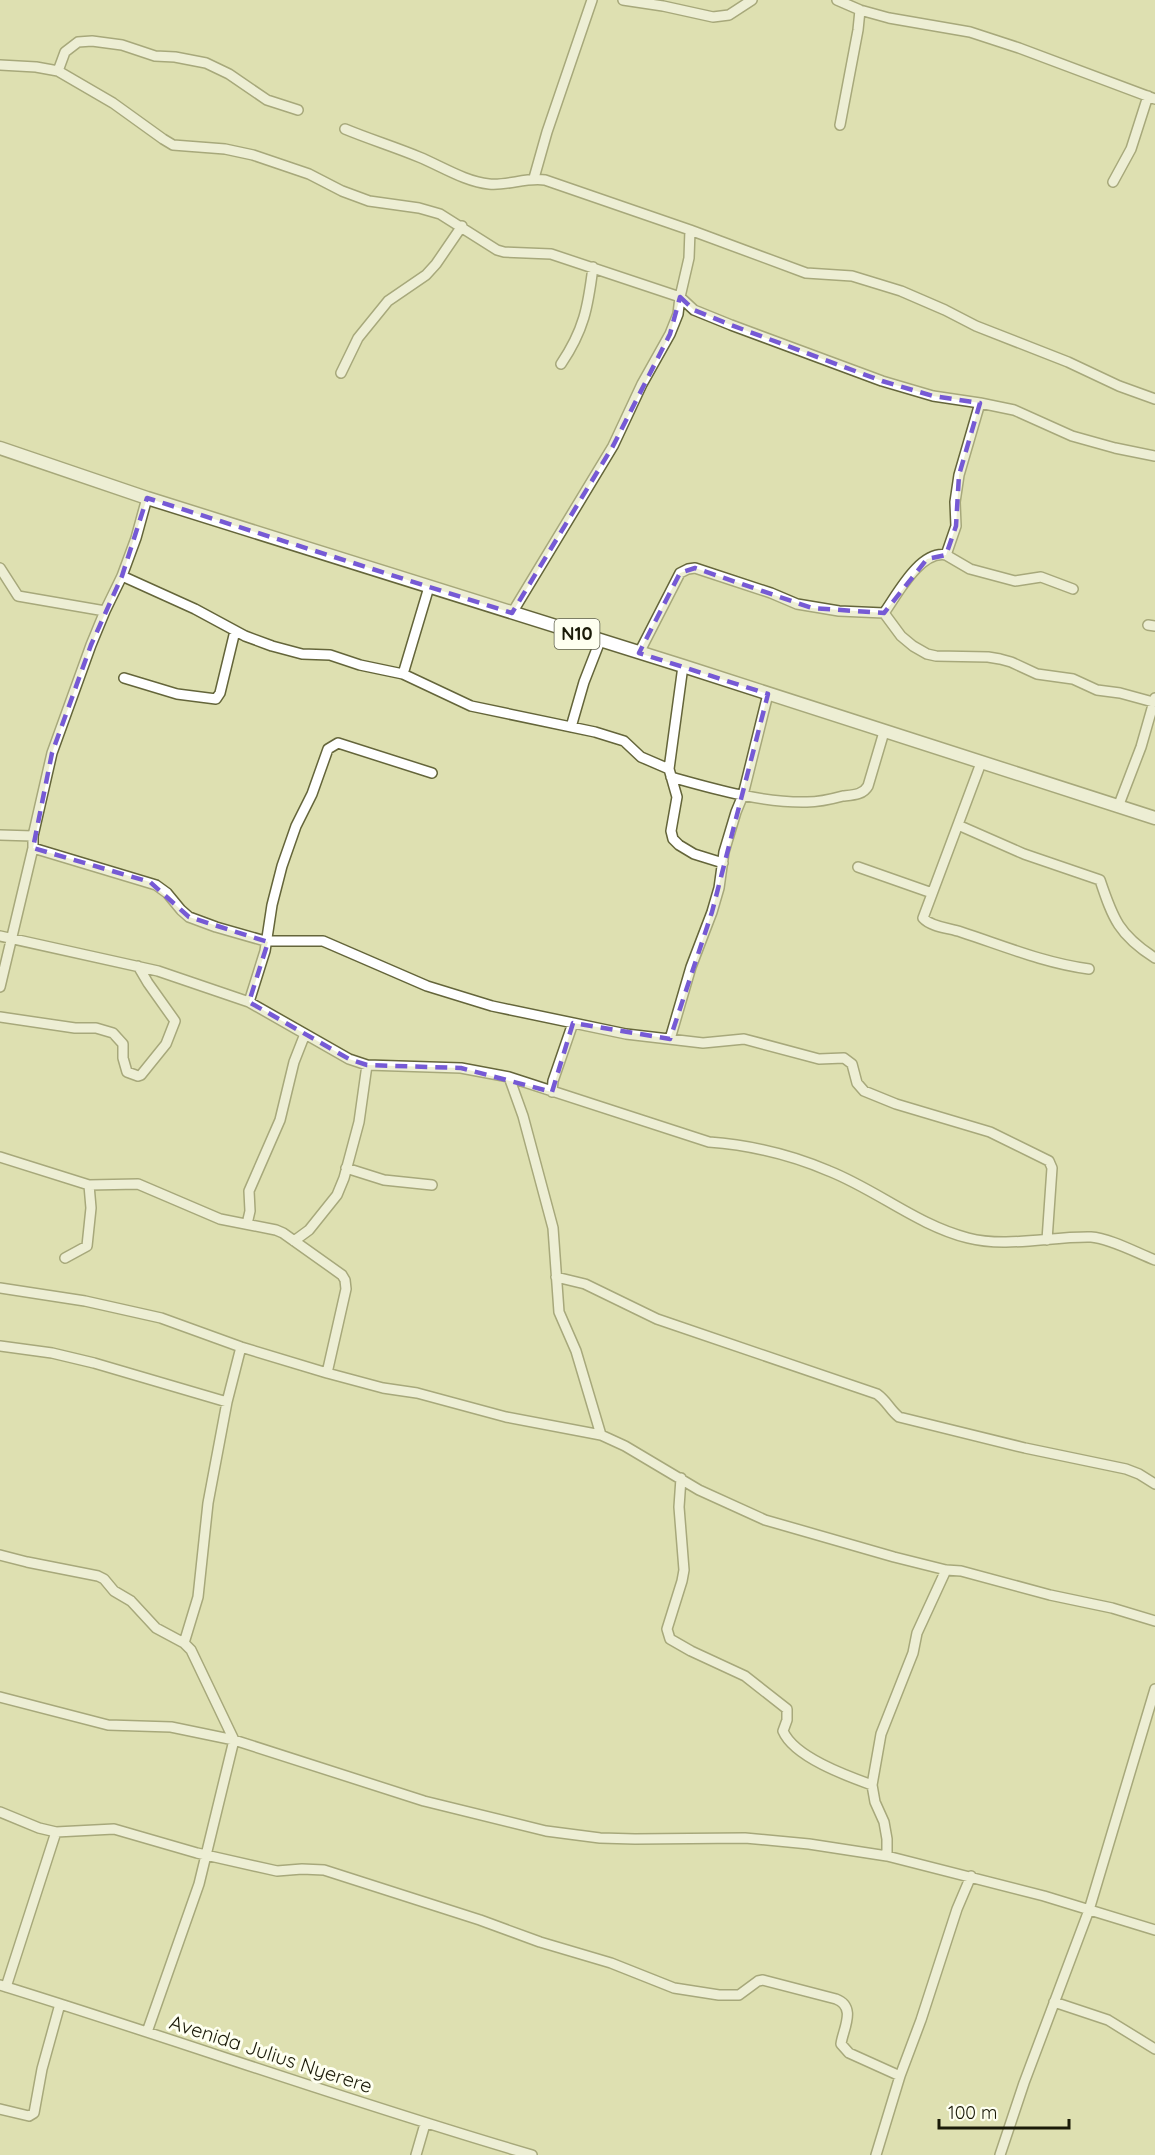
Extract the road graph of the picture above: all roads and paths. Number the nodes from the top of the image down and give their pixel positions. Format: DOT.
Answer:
graph roads {
  1 [pos="592,0"];
  2 [pos="623,0"];
  3 [pos="752,0"];
  4 [pos="837,0"];
  5 [pos="860,10"];
  6 [pos="0,66"];
  7 [pos="58,71"];
  8 [pos="1151,97"];
  9 [pos="298,110"];
  10 [pos="840,125"];
  11 [pos="345,129"];
  12 [pos="534,178"];
  13 [pos="1113,182"];
  14 [pos="462,226"];
  15 [pos="690,230"];
  16 [pos="593,267"];
  17 [pos="680,297"];
  18 [pos="561,364"];
  19 [pos="341,373"];
  20 [pos="1155,399"];
  21 [pos="980,403"];
  22 [pos="0,448"];
  23 [pos="1155,456"];
  24 [pos="147,498"];
  25 [pos="946,555"];
  26 [pos="0,568"];
  27 [pos="122,576"];
  28 [pos="429,586"];
  29 [pos="1073,589"];
  30 [pos="105,610"];
  31 [pos="512,613"];
  32 [pos="884,613"];
  33 [pos="235,631"];
  34 [pos="600,641"];
  35 [pos="639,653"];
  36 [pos="683,666"];
  37 [pos="403,674"];
  38 [pos="124,678"];
  39 [pos="768,694"];
  40 [pos="1154,700"];
  41 [pos="571,728"];
  42 [pos="884,732"];
  43 [pos="981,763"];
  44 [pos="432,773"];
  45 [pos="670,773"];
  46 [pos="744,795"];
  47 [pos="1118,807"];
  48 [pos="1155,818"];
  49 [pos="958,825"];
  50 [pos="0,835"];
  51 [pos="33,836"];
  52 [pos="33,848"];
  53 [pos="723,863"];
  54 [pos="858,867"];
  55 [pos="932,893"];
  56 [pos="0,936"];
  57 [pos="11,939"];
  58 [pos="265,941"];
  59 [pos="1155,958"];
  60 [pos="138,966"];
  61 [pos="1089,969"];
  62 [pos="0,987"];
  63 [pos="249,1002"];
  64 [pos="0,1017"];
  65 [pos="573,1023"];
  66 [pos="305,1034"];
  67 [pos="670,1039"];
  68 [pos="367,1065"];
  69 [pos="509,1077"];
  70 [pos="552,1092"];
  71 [pos="0,1157"];
  72 [pos="346,1168"];
  73 [pos="89,1185"];
  74 [pos="432,1185"];
  75 [pos="247,1224"];
  76 [pos="1047,1240"];
  77 [pos="294,1241"];
  78 [pos="65,1258"];
  79 [pos="1155,1260"];
  80 [pos="556,1278"];
  81 [pos="0,1288"];
  82 [pos="0,1346"];
  83 [pos="241,1347"];
  84 [pos="327,1373"];
  85 [pos="227,1402"];
  86 [pos="601,1435"];
  87 [pos="681,1478"];
  88 [pos="1155,1484"];
  89 [pos="0,1555"];
  90 [pos="946,1570"];
  91 [pos="1155,1621"];
  92 [pos="184,1642"];
  93 [pos="1155,1689"];
  94 [pos="0,1696"];
  95 [pos="234,1740"];
  96 [pos="872,1785"];
  97 [pos="0,1812"];
  98 [pos="56,1832"];
  99 [pos="207,1855"];
  100 [pos="887,1856"];
  101 [pos="971,1876"];
  102 [pos="1089,1910"];
  103 [pos="1155,1930"];
  104 [pos="3,1986"];
  105 [pos="1054,2002"];
  106 [pos="60,2004"];
  107 [pos="147,2032"];
  108 [pos="1155,2049"];
  109 [pos="900,2076"];
  110 [pos="0,2109"];
  111 [pos="425,2124"];
  112 [pos="416,2155"];
  113 [pos="532,2155"];
  114 [pos="876,2155"];
  115 [pos="1000,2155"];
  1 -- 12 [label="street"];
  2 -- 3 [label="street"];
  4 -- 5 [label="street"];
  5 -- 8 [label="street"];
  5 -- 10 [label="street"];
  6 -- 7 [label="street"];
  7 -- 9 [label="street"];
  7 -- 14 [label="street"];
  8 -- 13 [label="street"];
  11 -- 12 [label="street"];
  12 -- 15 [label="street"];
  14 -- 16 [label="street"];
  14 -- 19 [label="street"];
  15 -- 17 [label="street"];
  15 -- 20 [label="street"];
  16 -- 17 [label="street"];
  16 -- 18 [label="street"];
  17 -- 21 [label="street"];
  17 -- 31 [label="street"];
  21 -- 23 [label="street"];
  21 -- 25 [label="street"];
  22 -- 24 [label="main road, N10"];
  24 -- 27 [label="street"];
  24 -- 28 [label="main road, N10"];
  25 -- 29 [label="street"];
  25 -- 32 [label="street"];
  26 -- 30 [label="street"];
  27 -- 30 [label="street"];
  27 -- 33 [label="street"];
  28 -- 31 [label="main road, N10"];
  28 -- 37 [label="street"];
  30 -- 51 [label="street"];
  31 -- 34 [label="main road, N10"];
  32 -- 35 [label="street"];
  32 -- 40 [label="street"];
  33 -- 37 [label="street"];
  33 -- 38 [label="street"];
  34 -- 35 [label="main road, N10"];
  34 -- 41 [label="street"];
  35 -- 36 [label="main road, N10"];
  36 -- 39 [label="main road, N10"];
  36 -- 45 [label="street"];
  37 -- 41 [label="street"];
  39 -- 42 [label="main road, N10"];
  39 -- 46 [label="street"];
  40 -- 47 [label="street"];
  41 -- 45 [label="street"];
  42 -- 43 [label="main road, N10"];
  42 -- 46 [label="street"];
  43 -- 47 [label="main road, N10"];
  43 -- 49 [label="street"];
  44 -- 58 [label="street"];
  45 -- 46 [label="street"];
  45 -- 53 [label="street"];
  46 -- 53 [label="street"];
  47 -- 48 [label="main road, N10"];
  49 -- 55 [label="street"];
  49 -- 59 [label="street"];
  50 -- 51 [label="street"];
  51 -- 52 [label="street"];
  52 -- 57 [label="street"];
  52 -- 58 [label="street"];
  53 -- 67 [label="street"];
  54 -- 55 [label="street"];
  55 -- 61 [label="street"];
  56 -- 57 [label="street"];
  57 -- 60 [label="street"];
  57 -- 62 [label="street"];
  58 -- 63 [label="street"];
  58 -- 65 [label="street"];
  60 -- 63 [label="street"];
  60 -- 64 [label="street"];
  63 -- 66 [label="street"];
  65 -- 67 [label="street"];
  65 -- 70 [label="street"];
  66 -- 68 [label="street"];
  66 -- 75 [label="street"];
  67 -- 76 [label="street"];
  68 -- 69 [label="street"];
  68 -- 72 [label="street"];
  69 -- 70 [label="street"];
  69 -- 80 [label="street"];
  70 -- 76 [label="street"];
  71 -- 73 [label="street"];
  72 -- 74 [label="street"];
  72 -- 77 [label="street"];
  73 -- 75 [label="street"];
  73 -- 78 [label="street"];
  75 -- 77 [label="street"];
  76 -- 79 [label="street"];
  77 -- 84 [label="street"];
  80 -- 86 [label="street"];
  80 -- 88 [label="street"];
  81 -- 83 [label="street"];
  82 -- 85 [label="street"];
  83 -- 84 [label="street"];
  83 -- 85 [label="street"];
  84 -- 86 [label="street"];
  85 -- 92 [label="street"];
  86 -- 87 [label="street"];
  87 -- 90 [label="street"];
  87 -- 96 [label="street"];
  89 -- 92 [label="street"];
  90 -- 91 [label="street"];
  90 -- 96 [label="street"];
  92 -- 95 [label="street"];
  93 -- 102 [label="street"];
  94 -- 95 [label="street"];
  95 -- 99 [label="street"];
  95 -- 100 [label="street"];
  96 -- 100 [label="street"];
  97 -- 98 [label="street"];
  98 -- 99 [label="street"];
  98 -- 104 [label="street"];
  99 -- 107 [label="street"];
  99 -- 109 [label="street"];
  100 -- 101 [label="street"];
  101 -- 102 [label="street"];
  101 -- 109 [label="street"];
  102 -- 103 [label="street"];
  102 -- 105 [label="street"];
  104 -- 106 [label="street, Avenida Julius Nyerere"];
  105 -- 108 [label="street"];
  105 -- 115 [label="street"];
  106 -- 107 [label="street, Avenida Julius Nyerere"];
  106 -- 110 [label="street"];
  107 -- 111 [label="street, Avenida Julius Nyerere"];
  109 -- 114 [label="street"];
  111 -- 112 [label="street"];
  111 -- 113 [label="street, Avenida Julius Nyerere"];
}
